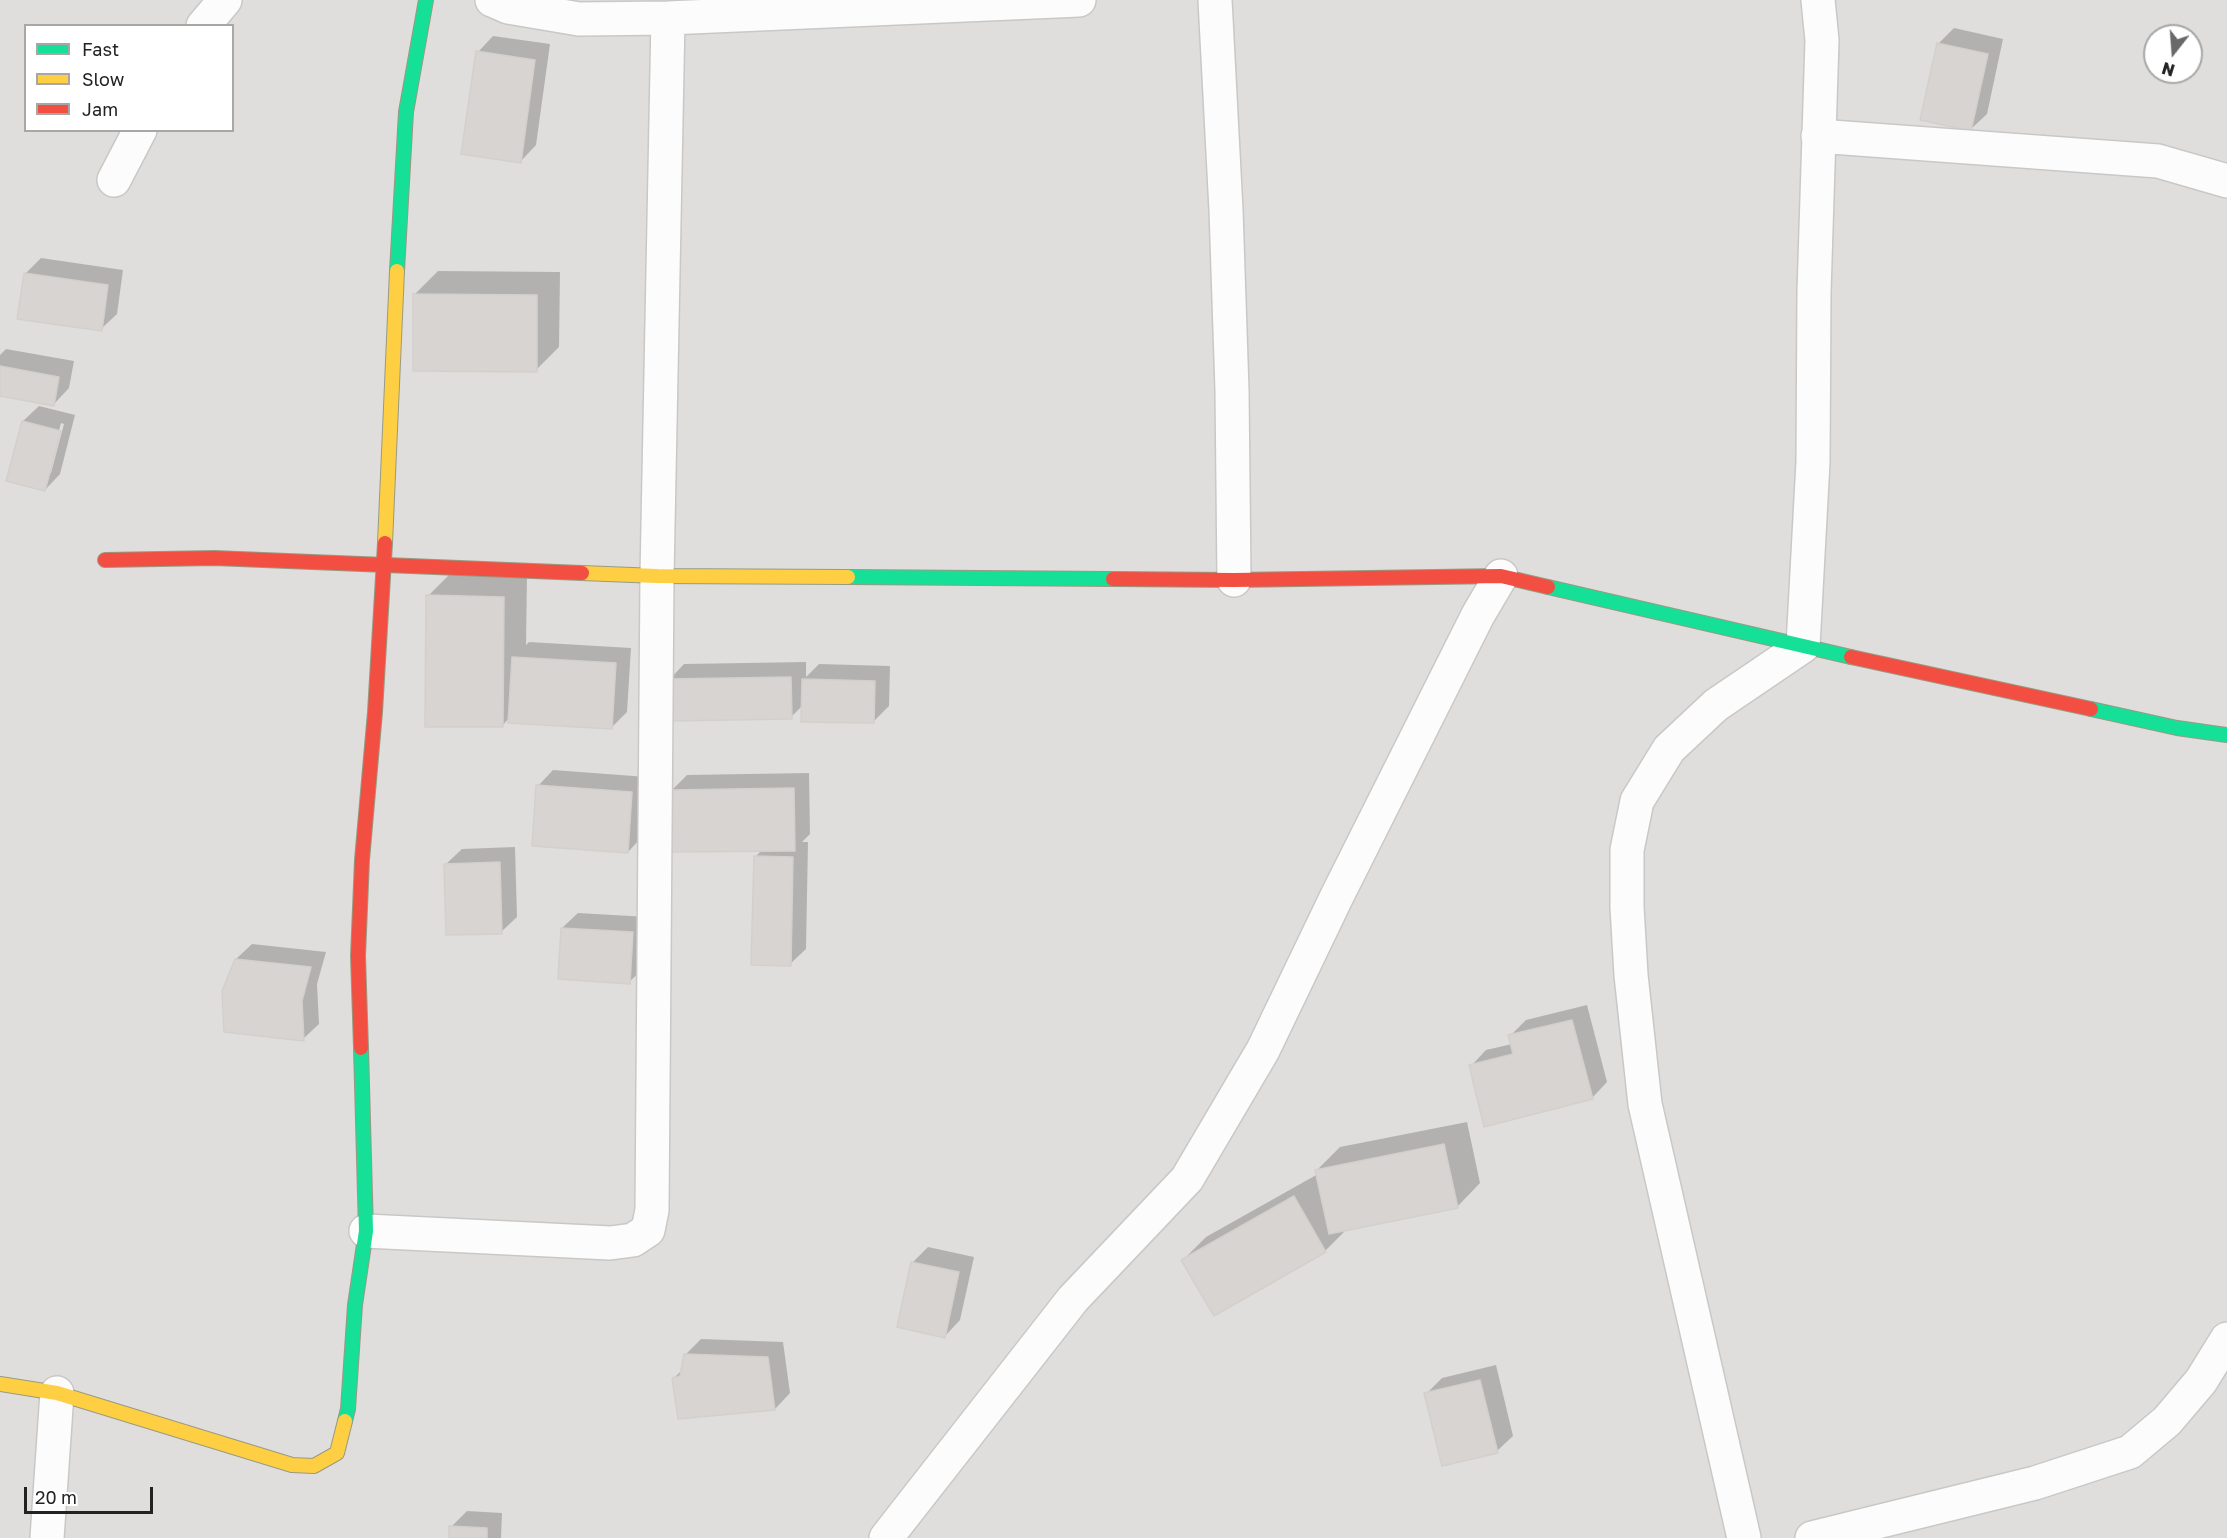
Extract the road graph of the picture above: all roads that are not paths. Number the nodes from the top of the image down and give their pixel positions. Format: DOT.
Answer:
graph roads {
  1 [pos="225,0"];
  2 [pos="426,0"];
  3 [pos="492,0"];
  4 [pos="1079,0"];
  5 [pos="1215,0"];
  6 [pos="1818,0"];
  7 [pos="668,18"];
  8 [pos="205,24"];
  9 [pos="139,132"];
  10 [pos="1818,136"];
  11 [pos="114,180"];
  12 [pos="2227,181"];
  13 [pos="105,561"];
  14 [pos="384,566"];
  15 [pos="657,576"];
  16 [pos="1501,576"];
  17 [pos="1234,580"];
  18 [pos="1803,646"];
  19 [pos="2227,735"];
  20 [pos="366,1231"];
  21 [pos="2227,1340"];
  22 [pos="0,1384"];
  23 [pos="57,1394"];
  24 [pos="46,1538"];
  25 [pos="886,1538"];
  26 [pos="1744,1538"];
  27 [pos="1812,1538"];
  1 -- 8 [label="street"];
  2 -- 14 [label="street"];
  3 -- 7 [label="street"];
  4 -- 7 [label="street"];
  5 -- 17 [label="street"];
  6 -- 10 [label="street"];
  7 -- 15 [label="street"];
  9 -- 11 [label="street"];
  10 -- 12 [label="street"];
  10 -- 18 [label="street"];
  13 -- 14 [label="street"];
  14 -- 15 [label="street"];
  14 -- 20 [label="street"];
  15 -- 17 [label="street"];
  15 -- 20 [label="street"];
  16 -- 17 [label="street"];
  16 -- 18 [label="street"];
  16 -- 25 [label="street"];
  18 -- 19 [label="street"];
  18 -- 26 [label="street"];
  20 -- 23 [label="street"];
  21 -- 27 [label="street"];
  22 -- 23 [label="street"];
  23 -- 24 [label="street"];
}
